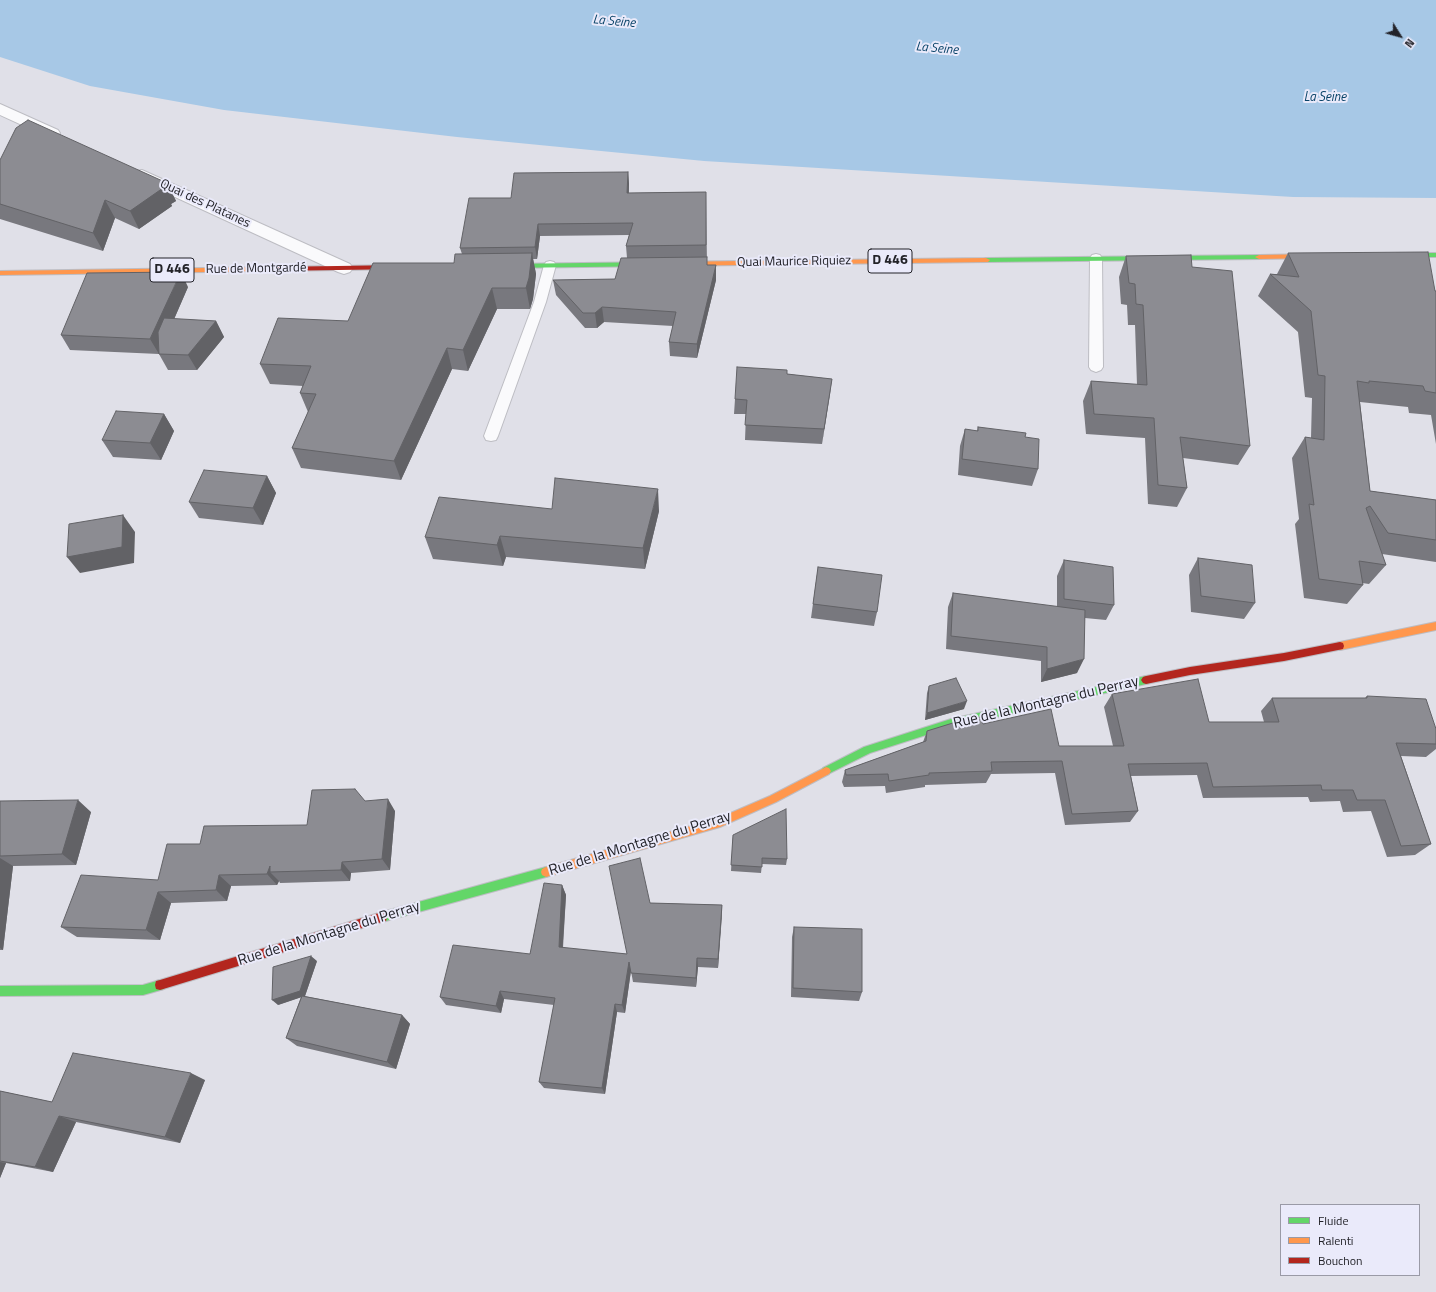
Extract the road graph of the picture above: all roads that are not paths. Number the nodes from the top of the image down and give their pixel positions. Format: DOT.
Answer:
graph roads {
  1 [pos="0,109"];
  2 [pos="64,139"];
  3 [pos="128,169"];
  4 [pos="1393,255"];
  5 [pos="1436,255"];
  6 [pos="1330,256"];
  7 [pos="1096,258"];
  8 [pos="496,266"];
  9 [pos="550,266"];
  10 [pos="411,267"];
  11 [pos="344,268"];
  12 [pos="0,273"];
  13 [pos="1096,367"];
  14 [pos="491,436"];
  15 [pos="1436,626"];
  16 [pos="0,991"];
  1 -- 2 [label="street"];
  3 -- 11 [label="street, Quai des Platanes"];
  4 -- 5 [label="main road"];
  6 -- 7 [label="main road, Quai Maurice Riquiez / D 446"];
  7 -- 9 [label="main road, Quai Maurice Riquiez / D 446"];
  7 -- 13 [label="lane"];
  8 -- 9 [label="main road, Quai Maurice Riquiez / D 446"];
  9 -- 14 [label="lane"];
  10 -- 11 [label="main road, D 446"];
  11 -- 12 [label="main road, Rue de Montgardé / D 446"];
  15 -- 16 [label="main road, Rue de la Montagne du Perray"];
}
